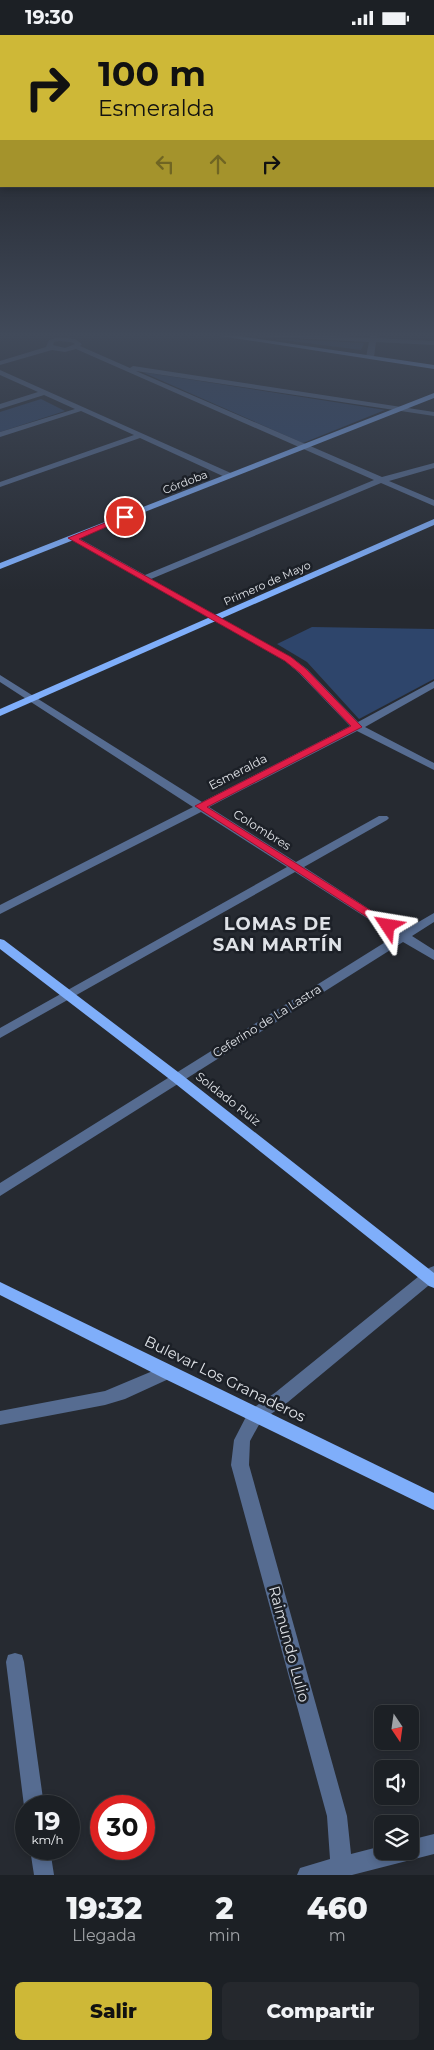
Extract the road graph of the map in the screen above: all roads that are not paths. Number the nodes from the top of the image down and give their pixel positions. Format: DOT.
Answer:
graph roads {
  1 [pos="50,419"];
  2 [pos="103,419"];
  3 [pos="239,419"];
  4 [pos="376,419"];
  5 [pos="0,435"];
  6 [pos="140,436"];
  7 [pos="304,447"];
  8 [pos="434,465"];
  9 [pos="230,476"];
  10 [pos="381,480"];
  11 [pos="0,485"];
  12 [pos="434,503"];
  13 [pos="434,522"];
  14 [pos="72,538"];
  15 [pos="0,566"];
  16 [pos="145,578"];
  17 [pos="216,618"];
  18 [pos="0,678"];
  19 [pos="434,684"];
  20 [pos="32,699"];
  21 [pos="0,713"];
  22 [pos="357,727"];
  23 [pos="434,767"];
  24 [pos="200,806"];
  25 [pos="383,818"];
  26 [pos="296,867"];
  27 [pos="0,910"];
  28 [pos="434,917"];
  29 [pos="403,936"];
  30 [pos="0,943"];
  31 [pos="434,955"];
  32 [pos="68,995"];
  33 [pos="0,1034"];
  34 [pos="177,1078"];
  35 [pos="0,1190"];
  36 [pos="432,1277"];
  37 [pos="0,1288"];
  38 [pos="167,1372"];
  39 [pos="255,1416"];
  40 [pos="0,1418"];
  41 [pos="434,1502"];
  42 [pos="15,1662"];
  43 [pos="33,1795"];
  44 [pos="434,1844"];
  45 [pos="419,1848"];
  46 [pos="42,1860"];
  47 [pos="377,1860"];
  48 [pos="342,1871"];
  49 [pos="44,1875"];
  50 [pos="307,1875"];
  1 -- 5 [label="street"];
  2 -- 6 [label="street"];
  3 -- 7 [label="street"];
  4 -- 7 [label="main road, Córdoba"];
  6 -- 9 [label="street"];
  6 -- 11 [label="street"];
  7 -- 9 [label="main road, Córdoba"];
  7 -- 10 [label="street"];
  8 -- 10 [label="street"];
  9 -- 14 [label="main road, Córdoba"];
  10 -- 12 [label="street"];
  10 -- 16 [label="street"];
  13 -- 17 [label="main road, Primero de Mayo"];
  14 -- 15 [label="main road, Córdoba"];
  14 -- 16 [label="street"];
  16 -- 17 [label="street"];
  17 -- 20 [label="main road, Primero de Mayo"];
  17 -- 22 [label="street"];
  18 -- 20 [label="street, Colombres"];
  19 -- 22 [label="street, Esmeralda"];
  20 -- 21 [label="main road, Primero de Mayo"];
  20 -- 24 [label="street, Colombres"];
  22 -- 23 [label="street"];
  22 -- 24 [label="street, Esmeralda"];
  24 -- 26 [label="street, Colombres"];
  24 -- 27 [label="street, Esmeralda"];
  25 -- 26 [label="street"];
  26 -- 29 [label="street, Colombres"];
  26 -- 32 [label="street"];
  28 -- 29 [label="street, Ceferino de La Lastra"];
  29 -- 31 [label="street, Colombres"];
  29 -- 34 [label="street, Ceferino de La Lastra"];
  30 -- 32 [label="main road, Soldado Ruiz"];
  32 -- 33 [label="street"];
  32 -- 34 [label="main road, Soldado Ruiz"];
  34 -- 35 [label="street, Ceferino de La Lastra"];
  34 -- 36 [label="main road, Soldado Ruiz"];
  36 -- 39 [label="street"];
  37 -- 38 [label="main road, Bulevar Los Granaderos"];
  38 -- 39 [label="main road, Bulevar Los Granaderos"];
  38 -- 40 [label="street"];
  39 -- 41 [label="main road, Bulevar Los Granaderos"];
  39 -- 48 [label="street, Raimundo Lulio"];
  42 -- 43 [label="street"];
  44 -- 45 [label="street"];
  46 -- 49 [label="street"];
  47 -- 48 [label="street"];
  48 -- 50 [label="street"];
}
